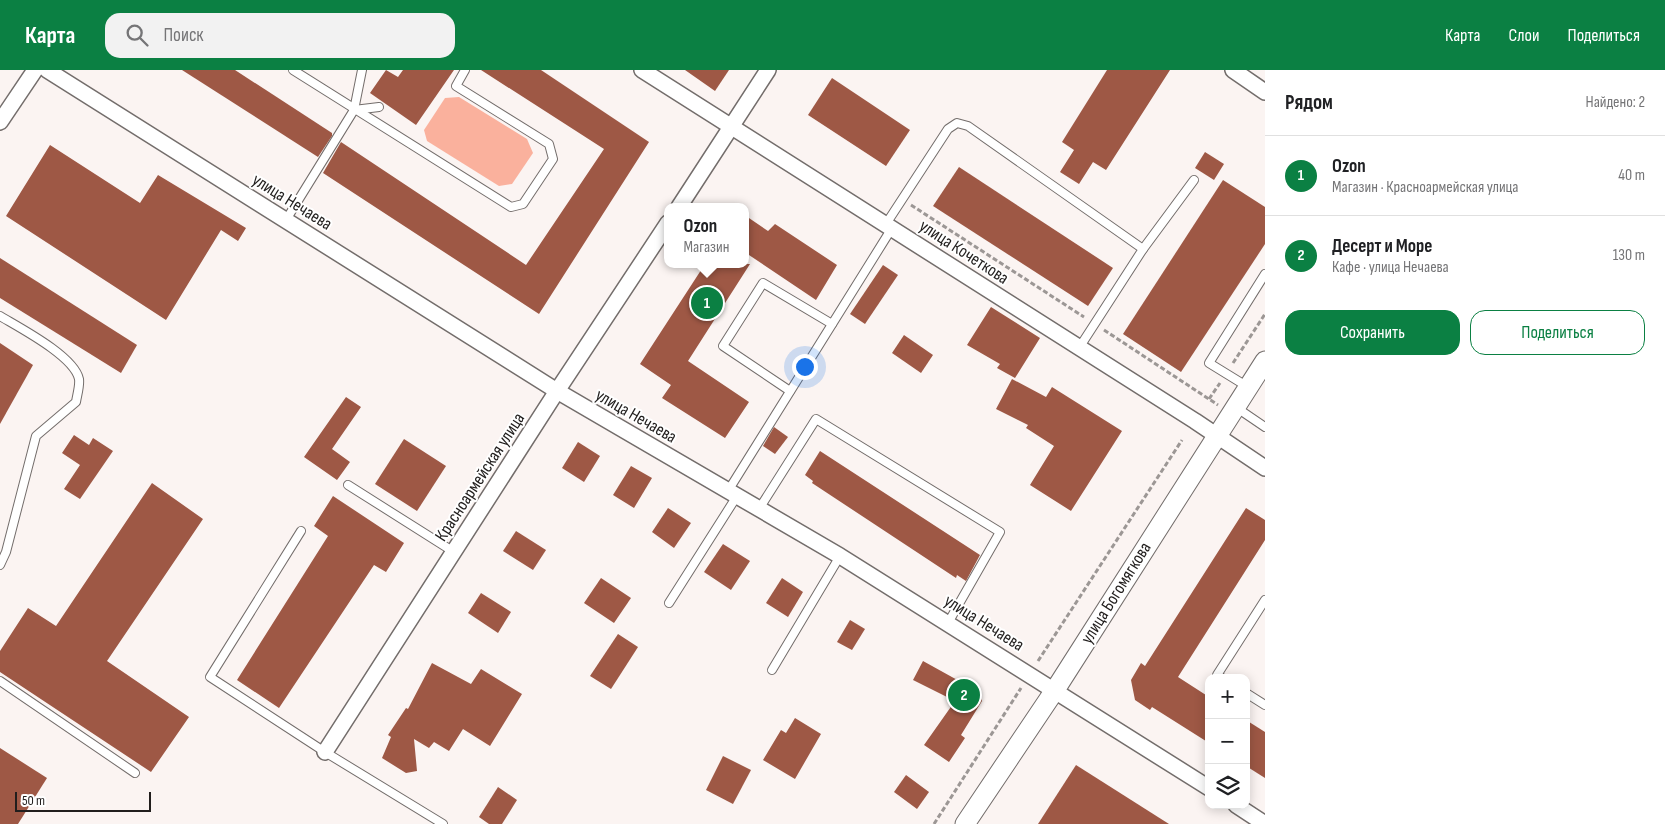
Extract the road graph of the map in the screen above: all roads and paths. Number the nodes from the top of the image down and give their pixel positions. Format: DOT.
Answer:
graph roads {
  1 [pos="34,70"];
  2 [pos="47,70"];
  3 [pos="293,70"];
  4 [pos="362,70"];
  5 [pos="465,70"];
  6 [pos="642,70"];
  7 [pos="768,70"];
  8 [pos="1232,70"];
  9 [pos="1265,92"];
  10 [pos="379,108"];
  11 [pos="354,110"];
  12 [pos="0,122"];
  13 [pos="732,127"];
  14 [pos="1194,180"];
  15 [pos="902,199"];
  16 [pos="682,203"];
  17 [pos="286,220"];
  18 [pos="889,226"];
  19 [pos="664,229"];
  20 [pos="1143,248"];
  21 [pos="1265,274"];
  22 [pos="1265,314"];
  23 [pos="0,316"];
  24 [pos="832,324"];
  25 [pos="1095,324"];
  26 [pos="1079,348"];
  27 [pos="1265,361"];
  28 [pos="1226,373"];
  29 [pos="1248,387"];
  30 [pos="557,391"];
  31 [pos="790,391"];
  32 [pos="1235,407"];
  33 [pos="1265,427"];
  34 [pos="1216,436"];
  35 [pos="1182,440"];
  36 [pos="1265,468"];
  37 [pos="348,485"];
  38 [pos="733,494"];
  39 [pos="759,509"];
  40 [pos="301,531"];
  41 [pos="454,552"];
  42 [pos="840,556"];
  43 [pos="0,565"];
  44 [pos="1265,600"];
  45 [pos="669,603"];
  46 [pos="948,623"];
  47 [pos="772,670"];
  48 [pos="1030,674"];
  49 [pos="1217,674"];
  50 [pos="0,681"];
  51 [pos="1055,690"];
  52 [pos="1250,696"];
  53 [pos="1265,705"];
  54 [pos="325,752"];
  55 [pos="135,773"];
  56 [pos="1205,785"];
  57 [pos="1243,809"];
  58 [pos="1264,822"];
  59 [pos="442,824"];
  60 [pos="934,824"];
  61 [pos="965,824"];
  1 -- 12 [label="street"];
  2 -- 17 [label="street, улица Нечаева"];
  3 -- 11 [label="lane"];
  4 -- 11 [label="lane"];
  5 -- 11 [label="lane"];
  6 -- 13 [label="street, улица Кочеткова"];
  7 -- 13 [label="street"];
  8 -- 9 [label="street"];
  10 -- 11 [label="lane"];
  11 -- 17 [label="lane"];
  13 -- 16 [label="street"];
  13 -- 18 [label="street, улица Кочеткова"];
  14 -- 20 [label="lane"];
  15 -- 18 [label="lane"];
  15 -- 20 [label="lane"];
  15 -- 25 [label="path"];
  17 -- 30 [label="street, улица Нечаева"];
  18 -- 24 [label="lane"];
  18 -- 26 [label="street, улица Кочеткова"];
  19 -- 30 [label="street, Красноармейская улица"];
  20 -- 25 [label="lane"];
  21 -- 28 [label="lane"];
  22 -- 28 [label="path"];
  23 -- 43 [label="lane"];
  24 -- 31 [label="lane"];
  24 -- 31 [label="lane"];
  25 -- 26 [label="lane"];
  25 -- 28 [label="path"];
  26 -- 34 [label="street, улица Кочеткова"];
  27 -- 29 [label="street, улица Богомягкова"];
  28 -- 29 [label="lane"];
  29 -- 32 [label="street, улица Богомягкова"];
  30 -- 38 [label="street, улица Нечаева"];
  30 -- 41 [label="street, Красноармейская улица"];
  31 -- 38 [label="lane"];
  32 -- 33 [label="lane"];
  32 -- 34 [label="street, улица Богомягкова"];
  34 -- 36 [label="street, улица Кочеткова"];
  34 -- 51 [label="street, улица Богомягкова"];
  35 -- 48 [label="path"];
  37 -- 41 [label="lane"];
  38 -- 39 [label="street, улица Нечаева"];
  38 -- 45 [label="lane"];
  39 -- 42 [label="street, улица Нечаева"];
  39 -- 46 [label="lane"];
  40 -- 54 [label="lane"];
  41 -- 54 [label="street, Красноармейская улица"];
  42 -- 46 [label="street, улица Нечаева"];
  42 -- 47 [label="lane"];
  44 -- 49 [label="lane"];
  46 -- 48 [label="street, улица Нечаева"];
  48 -- 51 [label="street, улица Нечаева"];
  48 -- 60 [label="path"];
  50 -- 55 [label="lane"];
  51 -- 56 [label="street, улица Нечаева"];
  51 -- 61 [label="street, улица Богомягкова"];
  52 -- 53 [label="lane"];
  54 -- 59 [label="lane"];
  57 -- 58 [label="street"];
}
